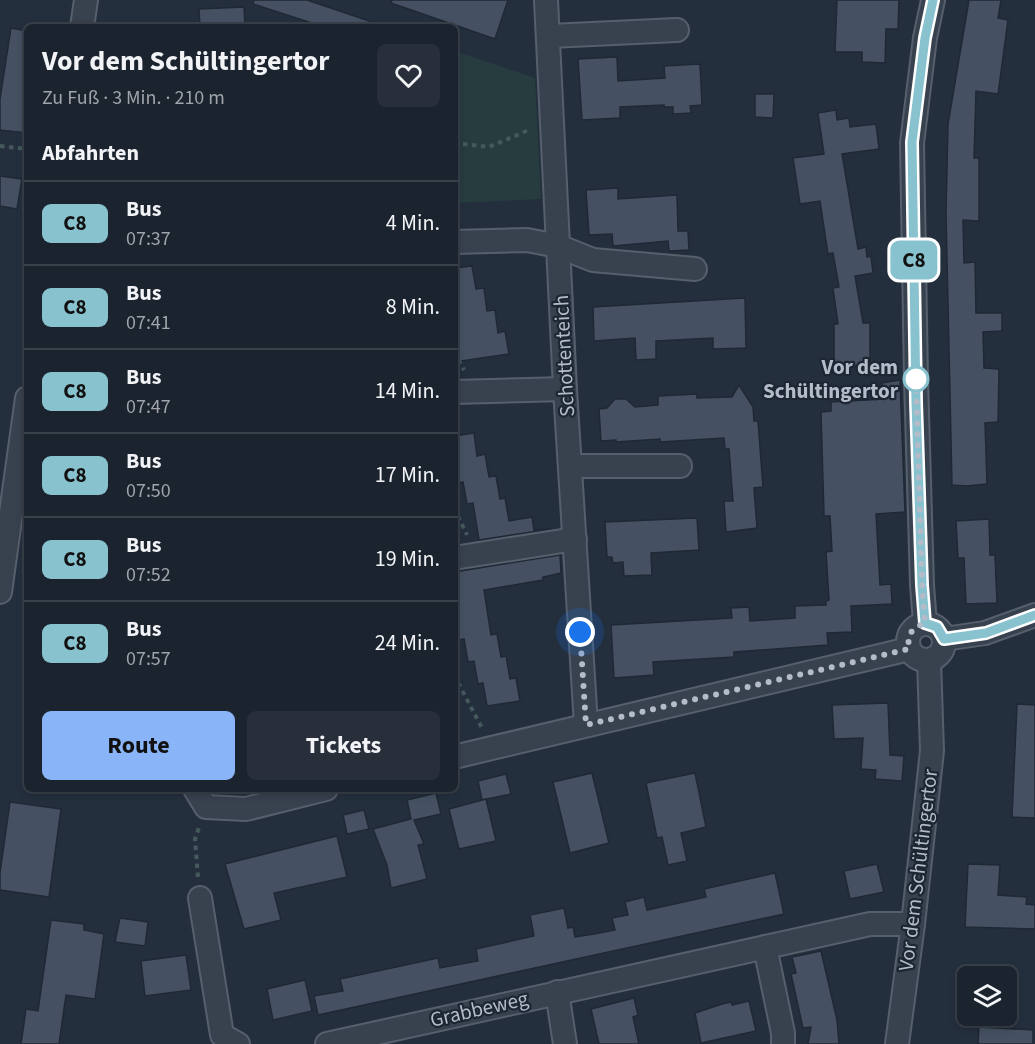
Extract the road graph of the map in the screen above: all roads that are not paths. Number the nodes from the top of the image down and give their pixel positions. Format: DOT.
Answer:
graph roads {
  1 [pos="86,0"];
  2 [pos="546,0"];
  3 [pos="933,0"];
  4 [pos="82,24"];
  5 [pos="677,30"];
  6 [pos="549,36"];
  7 [pos="458,242"];
  8 [pos="558,246"];
  9 [pos="695,269"];
  10 [pos="565,389"];
  11 [pos="458,392"];
  12 [pos="24,420"];
  13 [pos="571,466"];
  14 [pos="680,466"];
  15 [pos="575,539"];
  16 [pos="462,557"];
  17 [pos="0,592"];
  18 [pos="1035,615"];
  19 [pos="925,623"];
  20 [pos="944,639"];
  21 [pos="909,649"];
  22 [pos="929,660"];
  23 [pos="586,725"];
  24 [pos="458,756"];
  25 [pos="314,792"];
  26 [pos="200,798"];
  27 [pos="200,898"];
  28 [pos="913,924"];
  29 [pos="765,947"];
  30 [pos="557,992"];
  31 [pos="238,1044"];
  32 [pos="329,1044"];
  33 [pos="565,1044"];
  34 [pos="783,1044"];
  35 [pos="897,1044"];
  1 -- 4 [label="street"];
  2 -- 6 [label="street, Schottenteich"];
  3 -- 19 [label="street"];
  5 -- 6 [label="street"];
  6 -- 8 [label="street, Schottenteich"];
  7 -- 8 [label="street"];
  8 -- 9 [label="street"];
  8 -- 10 [label="street, Schottenteich"];
  10 -- 11 [label="street"];
  10 -- 13 [label="street, Schottenteich"];
  12 -- 17 [label="street"];
  13 -- 14 [label="street"];
  13 -- 15 [label="street, Schottenteich"];
  15 -- 16 [label="street"];
  15 -- 23 [label="street, Schottenteich"];
  18 -- 20 [label="street"];
  19 -- 20 [label="street"];
  19 -- 21 [label="street"];
  20 -- 22 [label="street"];
  21 -- 22 [label="street"];
  21 -- 23 [label="street"];
  22 -- 28 [label="street, Vor dem Schültingertor"];
  23 -- 24 [label="street"];
  25 -- 26 [label="street"];
  27 -- 31 [label="street"];
  28 -- 29 [label="street, Grabbeweg"];
  28 -- 35 [label="street, Vor dem Schültingertor"];
  29 -- 30 [label="street, Grabbeweg"];
  29 -- 34 [label="street"];
  30 -- 32 [label="street, Grabbeweg"];
  30 -- 33 [label="street, Grabbeweg"];
}
